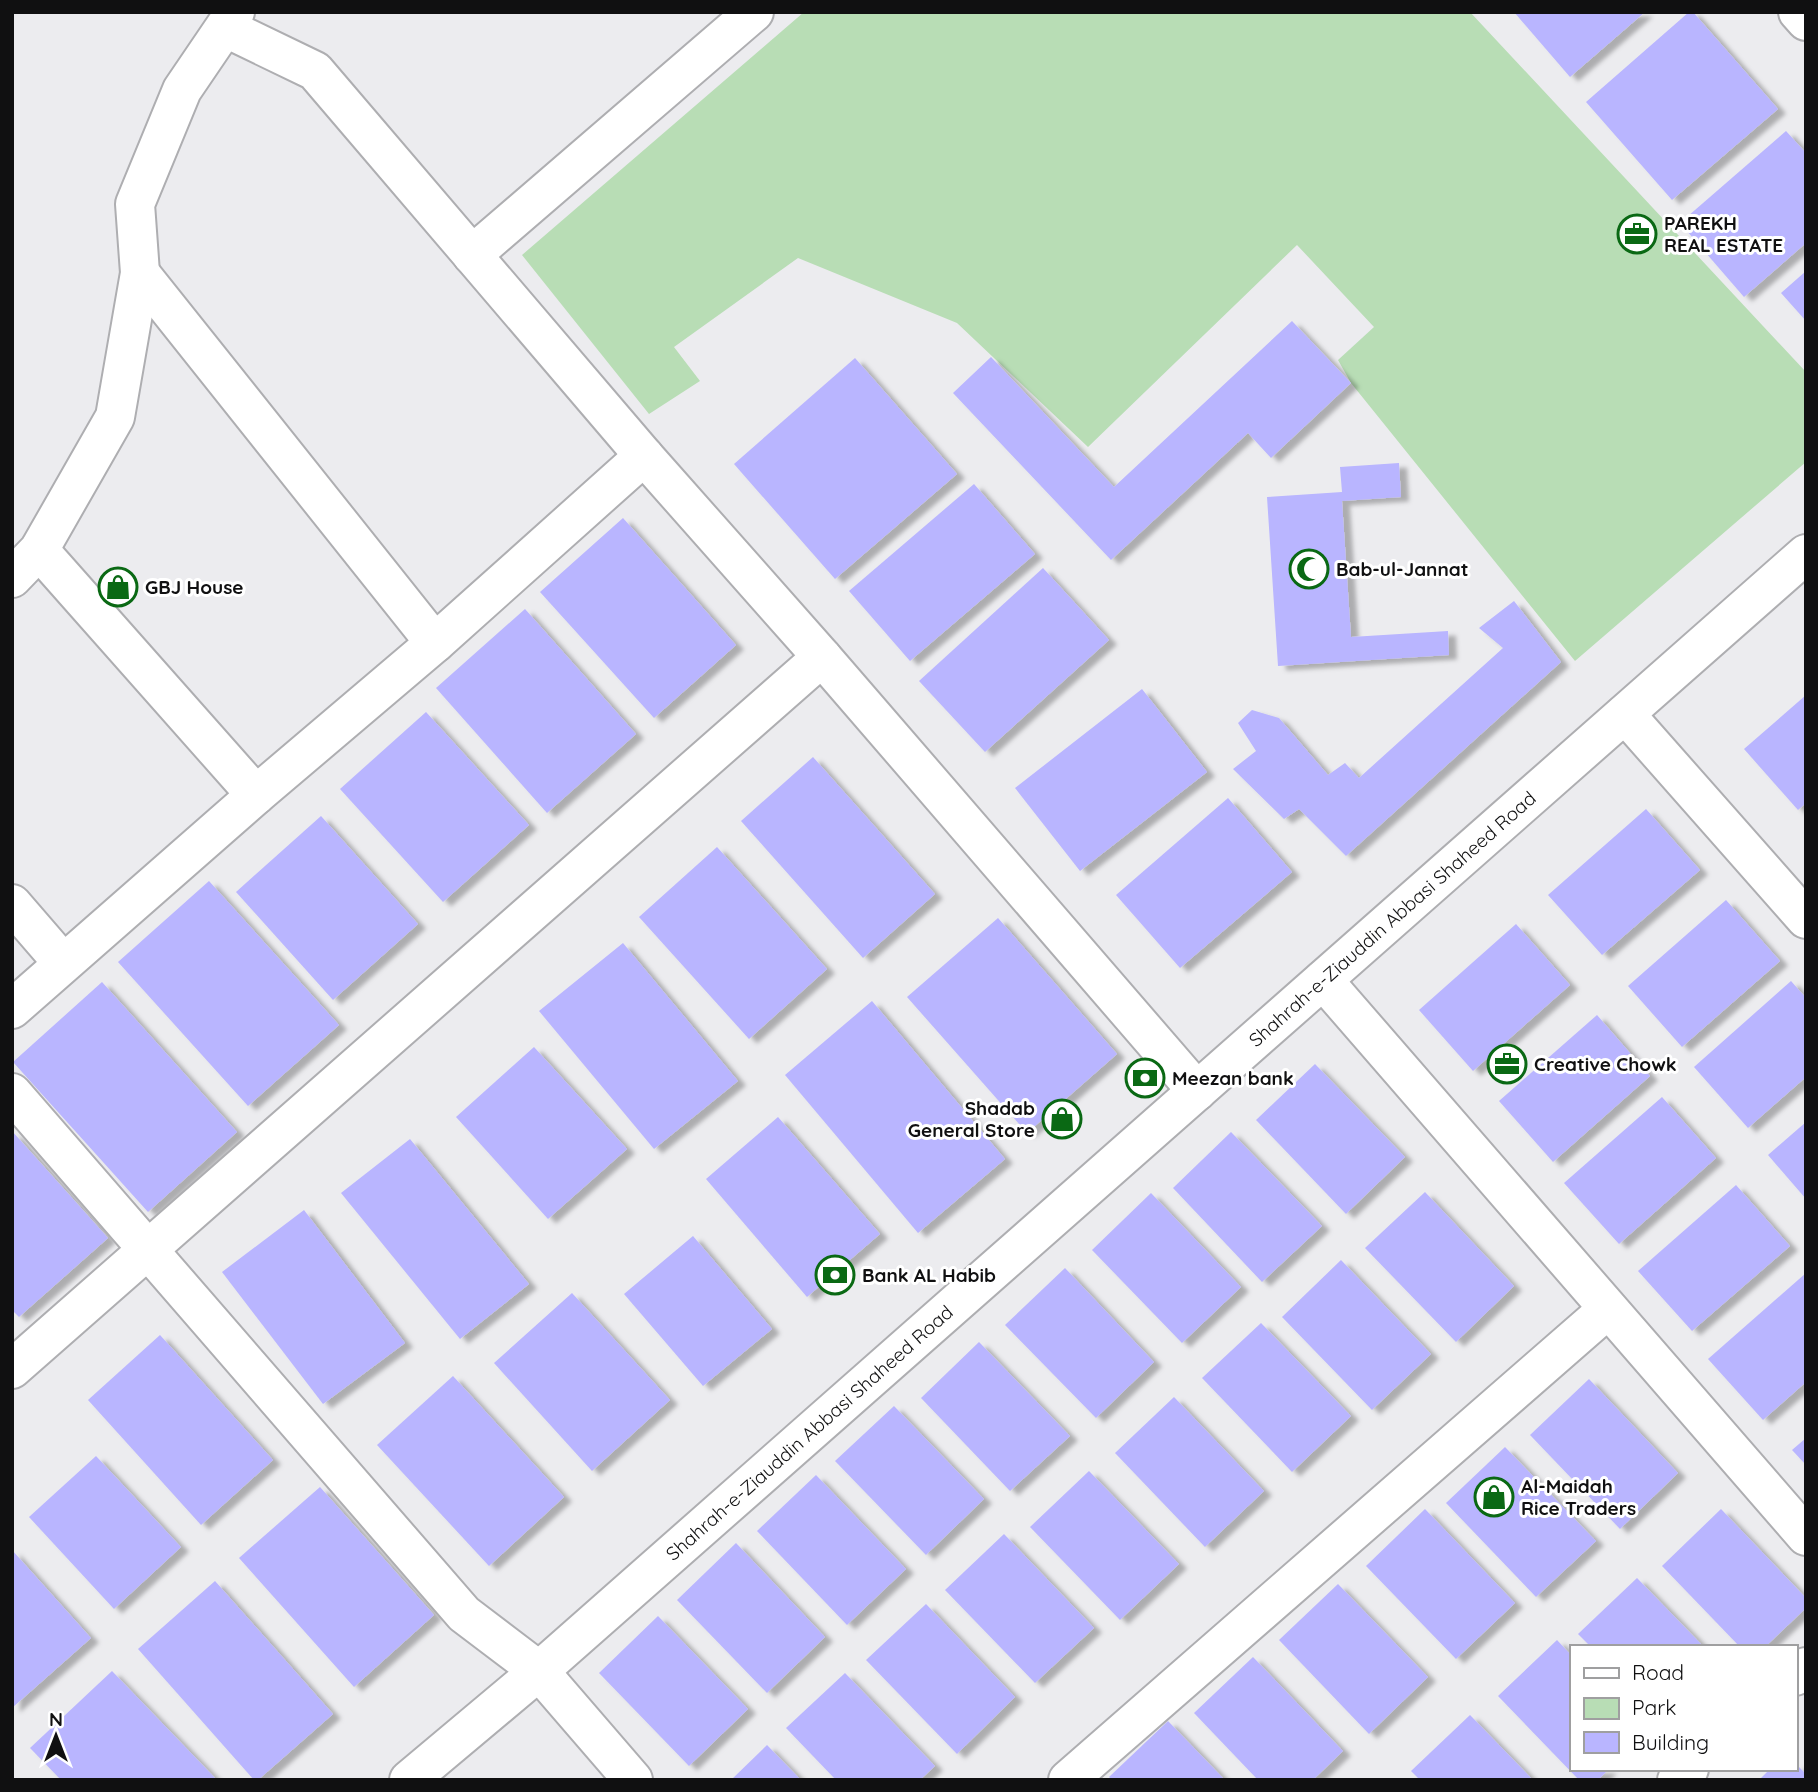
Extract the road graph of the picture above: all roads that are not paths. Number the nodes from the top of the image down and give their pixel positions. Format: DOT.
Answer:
graph roads {
  1 [pos="754,12"];
  2 [pos="1798,12"];
  3 [pos="231,20"];
  4 [pos="1806,21"];
  5 [pos="472,255"];
  6 [pos="140,273"];
  7 [pos="644,456"];
  8 [pos="39,550"];
  9 [pos="1806,554"];
  10 [pos="12,578"];
  11 [pos="435,643"];
  12 [pos="822,657"];
  13 [pos="1625,714"];
  14 [pos="256,795"];
  15 [pos="12,904"];
  16 [pos="1806,919"];
  17 [pos="63,963"];
  18 [pos="1323,980"];
  19 [pos="12,1009"];
  20 [pos="1197,1091"];
  21 [pos="12,1093"];
  22 [pos="148,1249"];
  23 [pos="1608,1309"];
  24 [pos="12,1369"];
  25 [pos="1806,1536"];
  26 [pos="539,1671"];
  27 [pos="408,1780"];
  28 [pos="633,1780"];
  29 [pos="1068,1780"];
  1 -- 5 [label="street"];
  2 -- 4 [label="street"];
  3 -- 5 [label="street"];
  3 -- 6 [label="street"];
  5 -- 7 [label="street"];
  6 -- 8 [label="street"];
  6 -- 11 [label="street"];
  7 -- 11 [label="street"];
  7 -- 12 [label="street"];
  8 -- 10 [label="street"];
  8 -- 14 [label="street"];
  9 -- 13 [label="street, Shahrah-e-Ziauddin Abbasi Shaheed Road"];
  11 -- 14 [label="street"];
  12 -- 20 [label="street"];
  12 -- 22 [label="street"];
  13 -- 16 [label="street"];
  13 -- 18 [label="street, Shahrah-e-Ziauddin Abbasi Shaheed Road"];
  14 -- 17 [label="street"];
  15 -- 17 [label="street"];
  17 -- 19 [label="street"];
  18 -- 20 [label="street, Shahrah-e-Ziauddin Abbasi Shaheed Road"];
  18 -- 23 [label="street"];
  20 -- 26 [label="street, Shahrah-e-Ziauddin Abbasi Shaheed Road"];
  21 -- 22 [label="street"];
  22 -- 24 [label="street"];
  22 -- 26 [label="street"];
  23 -- 25 [label="street"];
  23 -- 29 [label="street"];
  26 -- 27 [label="street, Shahrah-e-Ziauddin Abbasi Shaheed Road"];
  26 -- 28 [label="street"];
}
